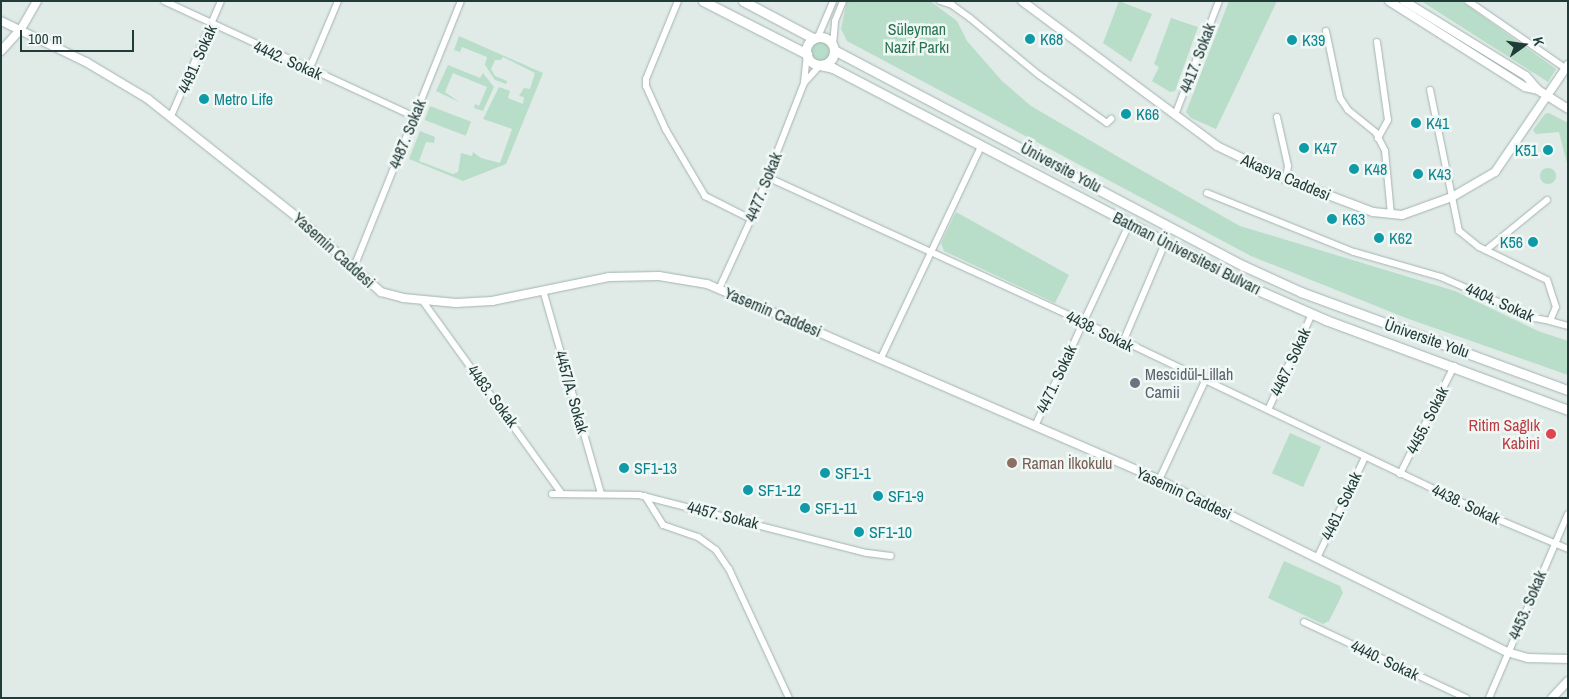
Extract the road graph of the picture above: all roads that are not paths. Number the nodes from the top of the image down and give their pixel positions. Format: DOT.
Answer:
graph roads {
  1 [pos="36,1"];
  2 [pos="164,1"];
  3 [pos="221,1"];
  4 [pos="338,1"];
  5 [pos="461,1"];
  6 [pos="678,1"];
  7 [pos="703,1"];
  8 [pos="743,1"];
  9 [pos="833,1"];
  10 [pos="843,1"];
  11 [pos="940,1"];
  12 [pos="1022,1"];
  13 [pos="1219,1"];
  14 [pos="1389,1"];
  15 [pos="1404,1"];
  16 [pos="1468,1"];
  17 [pos="1,21"];
  18 [pos="212,25"];
  19 [pos="21,29"];
  20 [pos="1326,31"];
  21 [pos="815,38"];
  22 [pos="1377,42"];
  23 [pos="834,47"];
  24 [pos="1,51"];
  25 [pos="807,54"];
  26 [pos="820,65"];
  27 [pos="1567,67"];
  28 [pos="308,70"];
  29 [pos="804,83"];
  30 [pos="1430,90"];
  31 [pos="1538,90"];
  32 [pos="1549,97"];
  33 [pos="1568,109"];
  34 [pos="1175,115"];
  35 [pos="171,116"];
  36 [pos="413,116"];
  37 [pos="1277,117"];
  38 [pos="1111,119"];
  39 [pos="1378,138"];
  40 [pos="981,146"];
  41 [pos="767,177"];
  42 [pos="1286,179"];
  43 [pos="1207,193"];
  44 [pos="1452,198"];
  45 [pos="1547,200"];
  46 [pos="1391,214"];
  47 [pos="751,219"];
  48 [pos="1129,224"];
  49 [pos="1165,242"];
  50 [pos="929,250"];
  51 [pos="1486,250"];
  52 [pos="354,267"];
  53 [pos="719,289"];
  54 [pos="543,290"];
  55 [pos="422,300"];
  56 [pos="1312,314"];
  57 [pos="1550,321"];
  58 [pos="1082,322"];
  59 [pos="1568,326"];
  60 [pos="1123,342"];
  61 [pos="881,358"];
  62 [pos="1454,366"];
  63 [pos="1205,381"];
  64 [pos="1568,390"];
  65 [pos="1268,410"];
  66 [pos="1568,410"];
  67 [pos="1035,426"];
  68 [pos="1365,457"];
  69 [pos="1400,474"];
  70 [pos="1159,480"];
  71 [pos="552,494"];
  72 [pos="562,494"];
  73 [pos="601,494"];
  74 [pos="645,496"];
  75 [pos="1568,514"];
  76 [pos="1554,544"];
  77 [pos="1568,549"];
  78 [pos="891,556"];
  79 [pos="1318,556"];
  80 [pos="1304,622"];
  81 [pos="1507,652"];
  82 [pos="1568,659"];
  83 [pos="1568,681"];
  84 [pos="789,698"];
  85 [pos="1466,698"];
  86 [pos="1489,698"];
  87 [pos="1552,698"];
  1 -- 19 [label="street"];
  2 -- 18 [label="street, 4442. Sokak"];
  3 -- 18 [label="street, 4491. Sokak"];
  4 -- 28 [label="street"];
  5 -- 36 [label="street, 4487. Sokak"];
  6 -- 47 [label="street"];
  7 -- 25 [label="main road"];
  8 -- 21 [label="main road"];
  9 -- 21 [label="street"];
  10 -- 23 [label="street"];
  11 -- 38 [label="street"];
  12 -- 34 [label="street, Akasya Caddesi"];
  13 -- 34 [label="street, 4417. Sokak"];
  14 -- 31 [label="street"];
  15 -- 31 [label="street"];
  16 -- 27 [label="street"];
  17 -- 19 [label="street, Yasemin Caddesi"];
  18 -- 28 [label="street, 4442. Sokak"];
  18 -- 35 [label="street, 4491. Sokak"];
  19 -- 24 [label="street"];
  19 -- 35 [label="street, Yasemin Caddesi"];
  20 -- 39 [label="street"];
  21 -- 23 [label="main road"];
  21 -- 25 [label="main road"];
  22 -- 39 [label="street"];
  23 -- 26 [label="main road"];
  23 -- 64 [label="main road, Üniversite Yolu"];
  25 -- 26 [label="main road"];
  25 -- 29 [label="street"];
  26 -- 29 [label="street"];
  26 -- 40 [label="main road, Batman Üniversitesi Bulvarı"];
  27 -- 32 [label="street, Akasya Caddesi"];
  28 -- 36 [label="street, 4442. Sokak"];
  29 -- 41 [label="street, 4477. Sokak"];
  30 -- 44 [label="street, 4404. Sokak"];
  31 -- 32 [label="street"];
  32 -- 33 [label="street"];
  32 -- 44 [label="street, Akasya Caddesi"];
  34 -- 42 [label="street, Akasya Caddesi"];
  35 -- 52 [label="street, Yasemin Caddesi"];
  36 -- 52 [label="street, 4487. Sokak"];
  37 -- 42 [label="street"];
  39 -- 46 [label="street"];
  40 -- 48 [label="main road, Batman Üniversitesi Bulvarı"];
  40 -- 50 [label="street"];
  41 -- 47 [label="street, 4477. Sokak"];
  41 -- 50 [label="street, 4438. Sokak"];
  42 -- 46 [label="street, Akasya Caddesi"];
  43 -- 57 [label="street, 4404. Sokak"];
  44 -- 46 [label="street, Akasya Caddesi"];
  44 -- 51 [label="street, 4404. Sokak"];
  45 -- 51 [label="street"];
  47 -- 53 [label="street, 4477. Sokak"];
  48 -- 49 [label="main road, Batman Üniversitesi Bulvarı"];
  48 -- 58 [label="street, 4471. Sokak"];
  49 -- 56 [label="main road, Batman Üniversitesi Bulvarı"];
  49 -- 60 [label="street"];
  50 -- 58 [label="street, 4438. Sokak"];
  50 -- 61 [label="street"];
  51 -- 57 [label="street, 4404. Sokak"];
  52 -- 55 [label="street, Yasemin Caddesi"];
  53 -- 54 [label="street, Yasemin Caddesi"];
  53 -- 61 [label="street, Yasemin Caddesi"];
  54 -- 55 [label="street, Yasemin Caddesi"];
  54 -- 73 [label="street, 4457/A. Sokak"];
  55 -- 72 [label="street, 4483. Sokak"];
  56 -- 62 [label="main road, Batman Üniversitesi Bulvarı"];
  56 -- 65 [label="street, 4467. Sokak"];
  57 -- 59 [label="street"];
  58 -- 60 [label="street, 4438. Sokak"];
  58 -- 67 [label="street, 4471. Sokak"];
  60 -- 63 [label="street, 4438. Sokak"];
  61 -- 67 [label="street, Yasemin Caddesi"];
  62 -- 66 [label="main road, Batman Üniversitesi Bulvarı"];
  62 -- 69 [label="street, 4455. Sokak"];
  63 -- 65 [label="street, 4438. Sokak"];
  63 -- 70 [label="street"];
  65 -- 68 [label="street, 4438. Sokak"];
  67 -- 70 [label="street, Yasemin Caddesi"];
  68 -- 69 [label="street, 4438. Sokak"];
  68 -- 79 [label="street, 4461. Sokak"];
  69 -- 76 [label="street, 4438. Sokak"];
  70 -- 79 [label="street, Yasemin Caddesi"];
  71 -- 72 [label="street, 4457. Sokak"];
  72 -- 73 [label="street, 4457. Sokak"];
  73 -- 74 [label="street, 4457. Sokak"];
  74 -- 78 [label="street, 4457. Sokak"];
  74 -- 84 [label="street"];
  75 -- 76 [label="street, 4453. Sokak"];
  76 -- 77 [label="street, 4438. Sokak"];
  76 -- 81 [label="street, 4453. Sokak"];
  79 -- 81 [label="street, Yasemin Caddesi"];
  80 -- 85 [label="street, 4440. Sokak"];
  81 -- 82 [label="street, Yasemin Caddesi"];
  81 -- 86 [label="street, 4453. Sokak"];
  83 -- 87 [label="street"];
}
